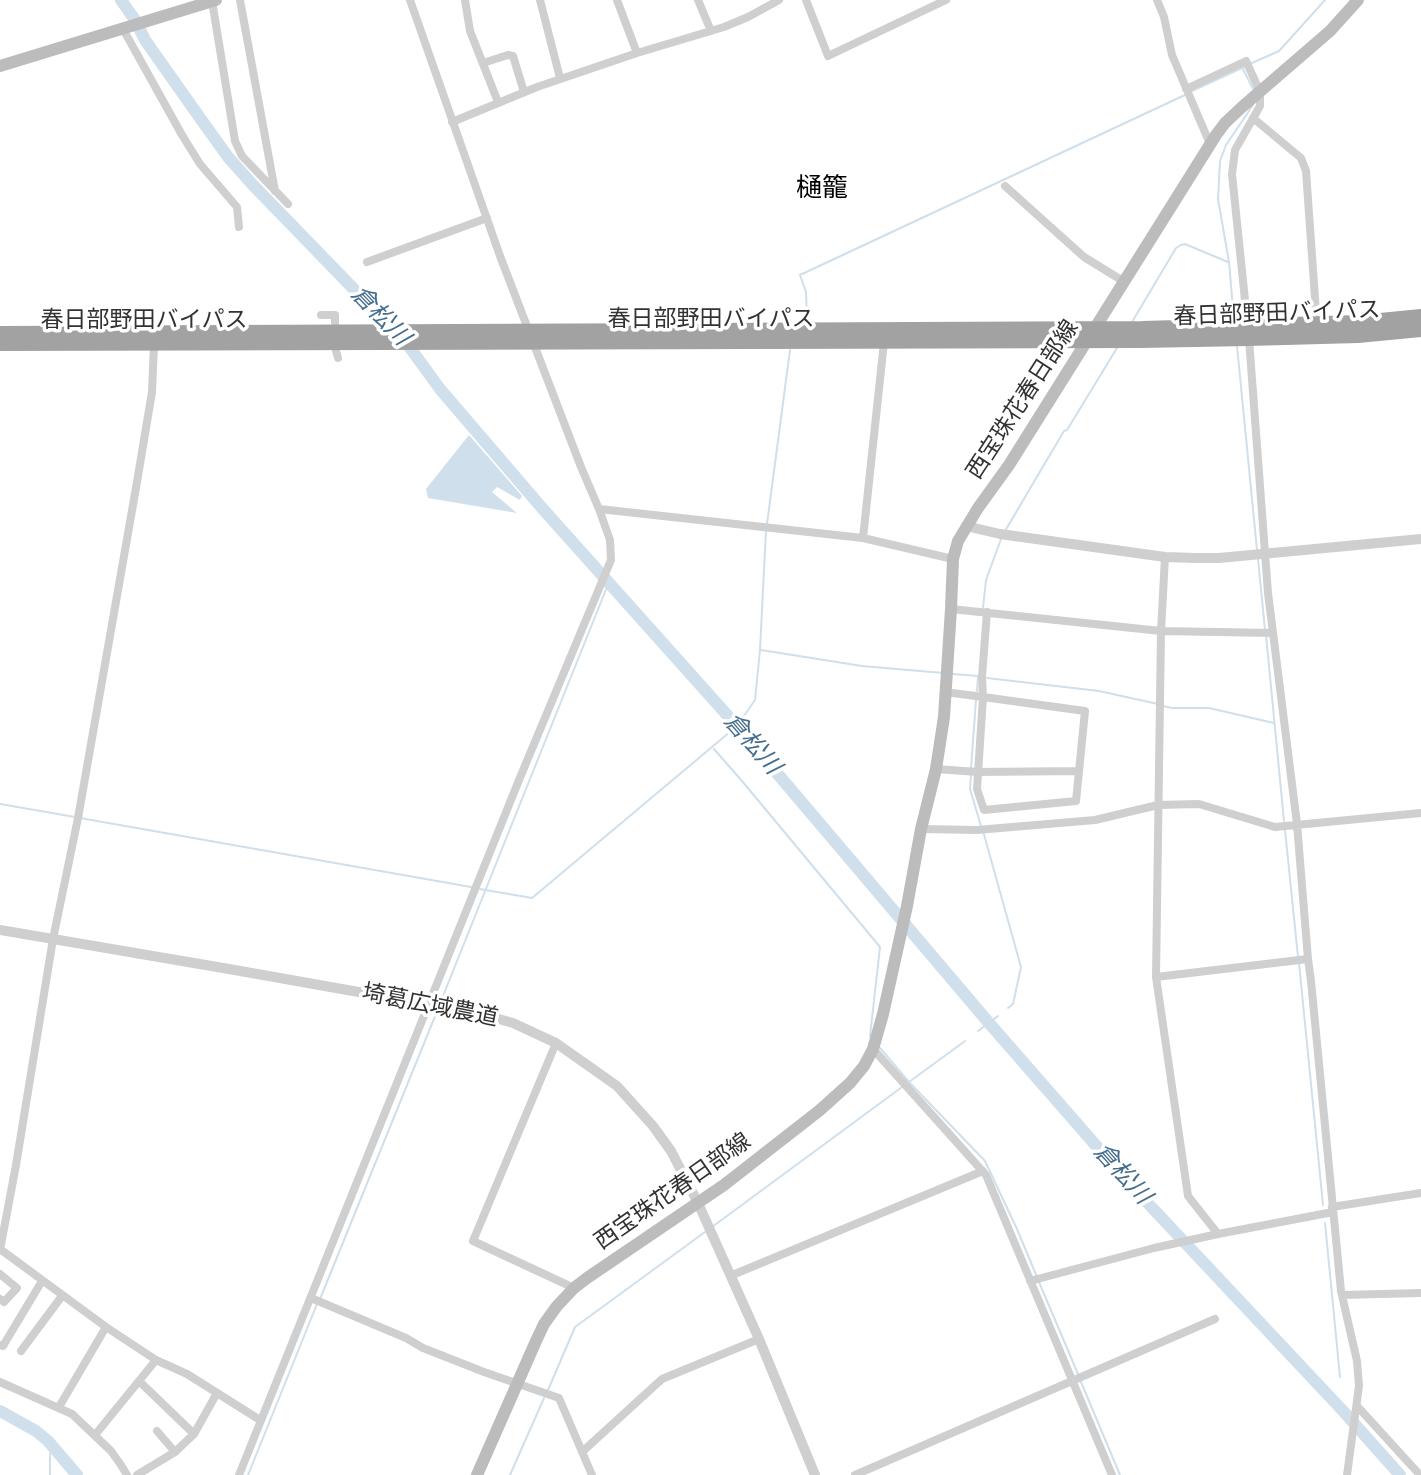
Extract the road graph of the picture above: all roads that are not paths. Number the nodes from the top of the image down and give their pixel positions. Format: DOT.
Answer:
graph roads {
  1 [pos="240,0"];
  2 [pos="410,0"];
  3 [pos="465,0"];
  4 [pos="540,0"];
  5 [pos="617,0"];
  6 [pos="698,0"];
  7 [pos="779,0"];
  8 [pos="806,0"];
  9 [pos="946,0"];
  10 [pos="1157,0"];
  11 [pos="1358,0"];
  12 [pos="214,1"];
  13 [pos="128,28"];
  14 [pos="711,31"];
  15 [pos="637,53"];
  16 [pos="483,63"];
  17 [pos="0,66"];
  18 [pos="560,78"];
  19 [pos="1186,89"];
  20 [pos="524,92"];
  21 [pos="1255,96"];
  22 [pos="498,102"];
  23 [pos="1253,118"];
  24 [pos="452,122"];
  25 [pos="1210,144"];
  26 [pos="1004,186"];
  27 [pos="275,191"];
  28 [pos="288,204"];
  29 [pos="486,218"];
  30 [pos="239,227"];
  31 [pos="367,262"];
  32 [pos="1123,281"];
  33 [pos="1316,312"];
  34 [pos="321,316"];
  35 [pos="1421,316"];
  36 [pos="335,323"];
  37 [pos="1421,330"];
  38 [pos="0,333"];
  39 [pos="1248,333"];
  40 [pos="1091,335"];
  41 [pos="372,337"];
  42 [pos="532,337"];
  43 [pos="884,342"];
  44 [pos="0,344"];
  45 [pos="154,345"];
  46 [pos="599,509"];
  47 [pos="966,526"];
  48 [pos="863,538"];
  49 [pos="1421,539"];
  50 [pos="1266,554"];
  51 [pos="1165,557"];
  52 [pos="953,559"];
  53 [pos="951,609"];
  54 [pos="988,612"];
  55 [pos="1161,631"];
  56 [pos="1273,634"];
  57 [pos="945,692"];
  58 [pos="983,697"];
  59 [pos="936,769"];
  60 [pos="1079,771"];
  61 [pos="978,772"];
  62 [pos="1158,804"];
  63 [pos="1421,813"];
  64 [pos="1289,825"];
  65 [pos="921,830"];
  66 [pos="0,930"];
  67 [pos="52,939"];
  68 [pos="1301,960"];
  69 [pos="1156,977"];
  70 [pos="429,1004"];
  71 [pos="556,1043"];
  72 [pos="873,1049"];
  73 [pos="983,1171"];
  74 [pos="1421,1193"];
  75 [pos="698,1203"];
  76 [pos="1333,1210"];
  77 [pos="1218,1234"];
  78 [pos="0,1249"];
  79 [pos="0,1274"];
  80 [pos="730,1276"];
  81 [pos="1036,1280"];
  82 [pos="42,1281"];
  83 [pos="574,1288"];
  84 [pos="1421,1293"];
  85 [pos="1342,1295"];
  86 [pos="62,1296"];
  87 [pos="311,1298"];
  88 [pos="0,1299"];
  89 [pos="1215,1319"];
  90 [pos="106,1327"];
  91 [pos="759,1339"];
  92 [pos="0,1345"];
  93 [pos="21,1351"];
  94 [pos="156,1360"];
  95 [pos="139,1381"];
  96 [pos="1073,1381"];
  97 [pos="0,1382"];
  98 [pos="517,1383"];
  99 [pos="217,1392"];
  100 [pos="1357,1406"];
  101 [pos="59,1407"];
  102 [pos="260,1420"];
  103 [pos="157,1431"];
  104 [pos="95,1434"];
  105 [pos="194,1434"];
  106 [pos="175,1452"];
  107 [pos="582,1452"];
  108 [pos="127,1475"];
  109 [pos="137,1475"];
  110 [pos="239,1475"];
  111 [pos="477,1475"];
  112 [pos="592,1475"];
  113 [pos="815,1475"];
  114 [pos="855,1475"];
  115 [pos="1112,1475"];
  116 [pos="1348,1475"];
  117 [pos="1420,1475"];
  1 -- 27 [label="street"];
  2 -- 24 [label="street"];
  3 -- 16 [label="street"];
  4 -- 18 [label="street"];
  5 -- 15 [label="street"];
  6 -- 14 [label="street"];
  7 -- 14 [label="street"];
  8 -- 9 [label="street"];
  10 -- 19 [label="street"];
  11 -- 21 [label="main road, 西宝珠花春日部線"];
  12 -- 13 [label="main road"];
  12 -- 27 [label="street"];
  13 -- 17 [label="main road"];
  13 -- 30 [label="street"];
  14 -- 15 [label="street"];
  15 -- 18 [label="street"];
  16 -- 20 [label="street"];
  16 -- 22 [label="street"];
  18 -- 20 [label="street"];
  19 -- 21 [label="street"];
  19 -- 25 [label="street"];
  20 -- 22 [label="street"];
  21 -- 23 [label="street"];
  21 -- 25 [label="main road, 西宝珠花春日部線"];
  22 -- 24 [label="street"];
  23 -- 33 [label="street"];
  23 -- 39 [label="street"];
  24 -- 29 [label="street"];
  25 -- 32 [label="main road, 西宝珠花春日部線"];
  26 -- 32 [label="street"];
  27 -- 28 [label="street"];
  29 -- 31 [label="street"];
  29 -- 42 [label="street"];
  32 -- 40 [label="main road, 西宝珠花春日部線"];
  34 -- 36 [label="street"];
  35 -- 39 [label="highway, 春日部野田バイパス"];
  37 -- 39 [label="highway, 春日部野田バイパス"];
  38 -- 41 [label="highway, 春日部野田バイパス"];
  39 -- 40 [label="highway, 春日部野田バイパス"];
  39 -- 50 [label="street"];
  40 -- 42 [label="highway, 春日部野田バイパス"];
  40 -- 43 [label="highway, 春日部野田バイパス"];
  40 -- 47 [label="main road, 西宝珠花春日部線"];
  41 -- 42 [label="highway, 春日部野田バイパス"];
  41 -- 45 [label="highway, 春日部野田バイパス"];
  42 -- 43 [label="highway, 春日部野田バイパス"];
  42 -- 46 [label="street"];
  43 -- 48 [label="street"];
  44 -- 45 [label="highway, 春日部野田バイパス"];
  45 -- 67 [label="street"];
  46 -- 48 [label="street"];
  46 -- 70 [label="street"];
  47 -- 51 [label="street"];
  47 -- 52 [label="main road, 西宝珠花春日部線"];
  48 -- 52 [label="street"];
  49 -- 50 [label="street"];
  50 -- 51 [label="street"];
  50 -- 56 [label="street"];
  51 -- 55 [label="street"];
  52 -- 53 [label="main road, 西宝珠花春日部線"];
  53 -- 54 [label="street"];
  53 -- 57 [label="main road, 西宝珠花春日部線"];
  54 -- 55 [label="street"];
  54 -- 58 [label="street"];
  55 -- 56 [label="street"];
  55 -- 62 [label="street"];
  56 -- 64 [label="street"];
  57 -- 58 [label="street"];
  57 -- 59 [label="main road, 西宝珠花春日部線"];
  58 -- 60 [label="street"];
  58 -- 61 [label="street"];
  59 -- 61 [label="street"];
  59 -- 65 [label="main road, 西宝珠花春日部線"];
  60 -- 61 [label="street"];
  60 -- 61 [label="street"];
  62 -- 64 [label="street"];
  62 -- 65 [label="street"];
  62 -- 69 [label="street"];
  63 -- 64 [label="street"];
  64 -- 68 [label="street"];
  65 -- 72 [label="main road, 西宝珠花春日部線"];
  66 -- 67 [label="street, 埼葛広域農道"];
  67 -- 70 [label="street, 埼葛広域農道"];
  67 -- 78 [label="street"];
  68 -- 69 [label="street"];
  68 -- 76 [label="street"];
  69 -- 77 [label="street"];
  70 -- 71 [label="street, 埼葛広域農道"];
  70 -- 87 [label="street"];
  71 -- 75 [label="street, 埼葛広域農道"];
  71 -- 83 [label="street"];
  72 -- 73 [label="street"];
  72 -- 75 [label="main road, 西宝珠花春日部線"];
  73 -- 80 [label="street"];
  73 -- 81 [label="street"];
  74 -- 76 [label="street"];
  75 -- 80 [label="street, 埼葛広域農道"];
  75 -- 83 [label="main road, 西宝珠花春日部線"];
  76 -- 77 [label="street"];
  76 -- 85 [label="street"];
  77 -- 81 [label="street"];
  78 -- 82 [label="street"];
  79 -- 88 [label="street"];
  80 -- 91 [label="street, 埼葛広域農道"];
  81 -- 96 [label="street"];
  82 -- 86 [label="street"];
  82 -- 92 [label="street"];
  83 -- 98 [label="main road, 西宝珠花春日部線"];
  84 -- 85 [label="street"];
  85 -- 100 [label="street"];
  86 -- 90 [label="street"];
  86 -- 93 [label="street"];
  87 -- 98 [label="street"];
  87 -- 102 [label="street"];
  89 -- 96 [label="street"];
  90 -- 94 [label="street"];
  90 -- 101 [label="street"];
  91 -- 107 [label="street"];
  91 -- 113 [label="street, 埼葛広域農道"];
  94 -- 95 [label="street"];
  94 -- 99 [label="street"];
  95 -- 104 [label="street"];
  95 -- 105 [label="street"];
  96 -- 114 [label="street"];
  96 -- 115 [label="street"];
  97 -- 101 [label="street"];
  98 -- 107 [label="street"];
  98 -- 111 [label="main road, 西宝珠花春日部線"];
  99 -- 102 [label="street"];
  99 -- 105 [label="street"];
  100 -- 116 [label="street"];
  100 -- 117 [label="street"];
  101 -- 104 [label="street"];
  102 -- 110 [label="street"];
  103 -- 106 [label="street"];
  104 -- 108 [label="street"];
  105 -- 106 [label="street"];
  106 -- 109 [label="street"];
  107 -- 112 [label="street"];
}
